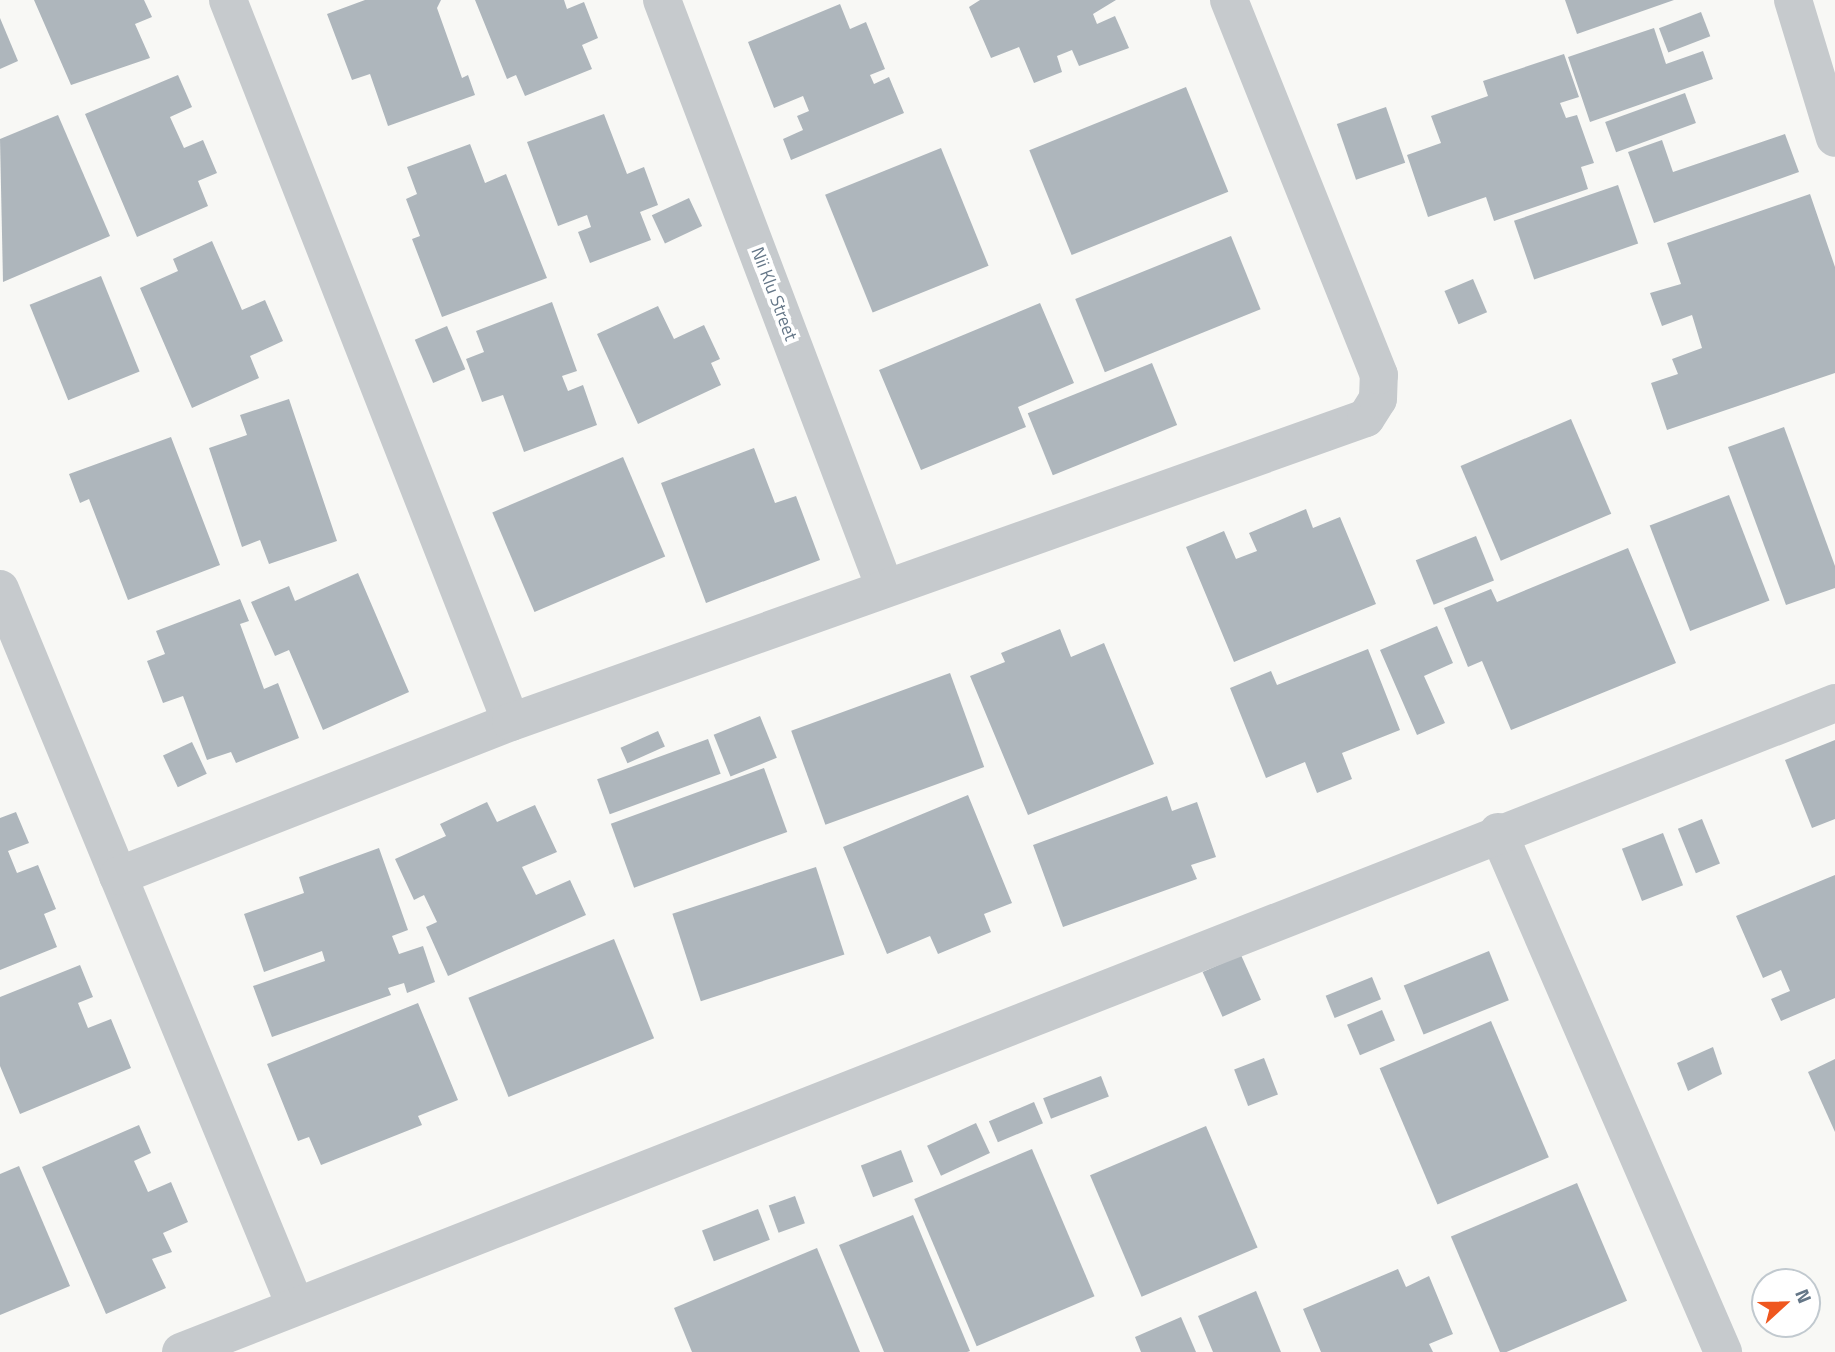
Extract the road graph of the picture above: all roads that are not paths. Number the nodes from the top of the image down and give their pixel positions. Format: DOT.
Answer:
graph roads {
  1 [pos="228,0"];
  2 [pos="662,0"];
  3 [pos="1229,0"];
  4 [pos="1793,0"];
  5 [pos="1835,138"];
  6 [pos="885,588"];
  7 [pos="0,589"];
  8 [pos="1835,703"];
  9 [pos="511,722"];
  10 [pos="1498,832"];
  11 [pos="118,876"];
  12 [pos="295,1305"];
  13 [pos="181,1352"];
  14 [pos="1723,1352"];
  1 -- 9 [label="street"];
  2 -- 6 [label="street, Nii Klu Street"];
  3 -- 6 [label="street"];
  4 -- 5 [label="street"];
  6 -- 9 [label="street"];
  7 -- 11 [label="street"];
  8 -- 10 [label="street"];
  9 -- 11 [label="street"];
  10 -- 12 [label="street"];
  10 -- 14 [label="street"];
  11 -- 12 [label="street"];
  12 -- 13 [label="street"];
}
